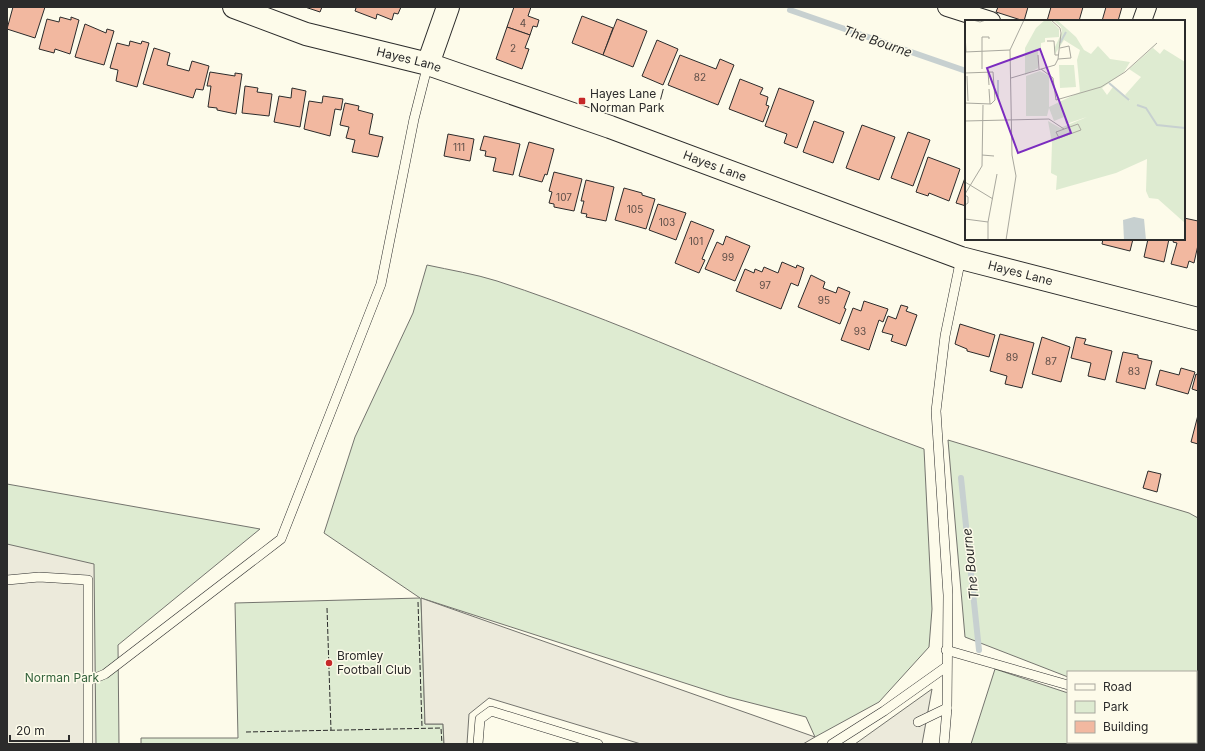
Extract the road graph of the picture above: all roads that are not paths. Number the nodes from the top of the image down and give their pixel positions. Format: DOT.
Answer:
graph roads {
  1 [pos="234,7"];
  2 [pos="448,7"];
  3 [pos="947,7"];
  4 [pos="1147,7"];
  5 [pos="987,20"];
  6 [pos="1142,20"];
  7 [pos="428,64"];
  8 [pos="961,258"];
  9 [pos="1198,319"];
  10 [pos="7,580"];
  11 [pos="946,650"];
  12 [pos="946,667"];
  13 [pos="88,681"];
  14 [pos="1067,685"];
  15 [pos="947,708"];
  16 [pos="918,722"];
  17 [pos="88,744"];
  18 [pos="478,744"];
  19 [pos="598,744"];
  20 [pos="832,744"];
  21 [pos="944,744"];
  1 -- 7 [label="main road, Hayes Lane"];
  2 -- 7 [label="main road"];
  3 -- 5 [label="street"];
  4 -- 6 [label="street"];
  7 -- 8 [label="main road, Hayes Lane"];
  7 -- 13 [label="lane"];
  8 -- 9 [label="main road, Hayes Lane"];
  8 -- 11 [label="lane"];
  10 -- 13 [label="lane"];
  11 -- 12 [label="lane"];
  11 -- 14 [label="lane"];
  12 -- 15 [label="lane"];
  12 -- 20 [label="lane"];
  13 -- 17 [label="lane"];
  15 -- 16 [label="lane"];
  15 -- 21 [label="lane"];
  18 -- 19 [label="lane"];
}
